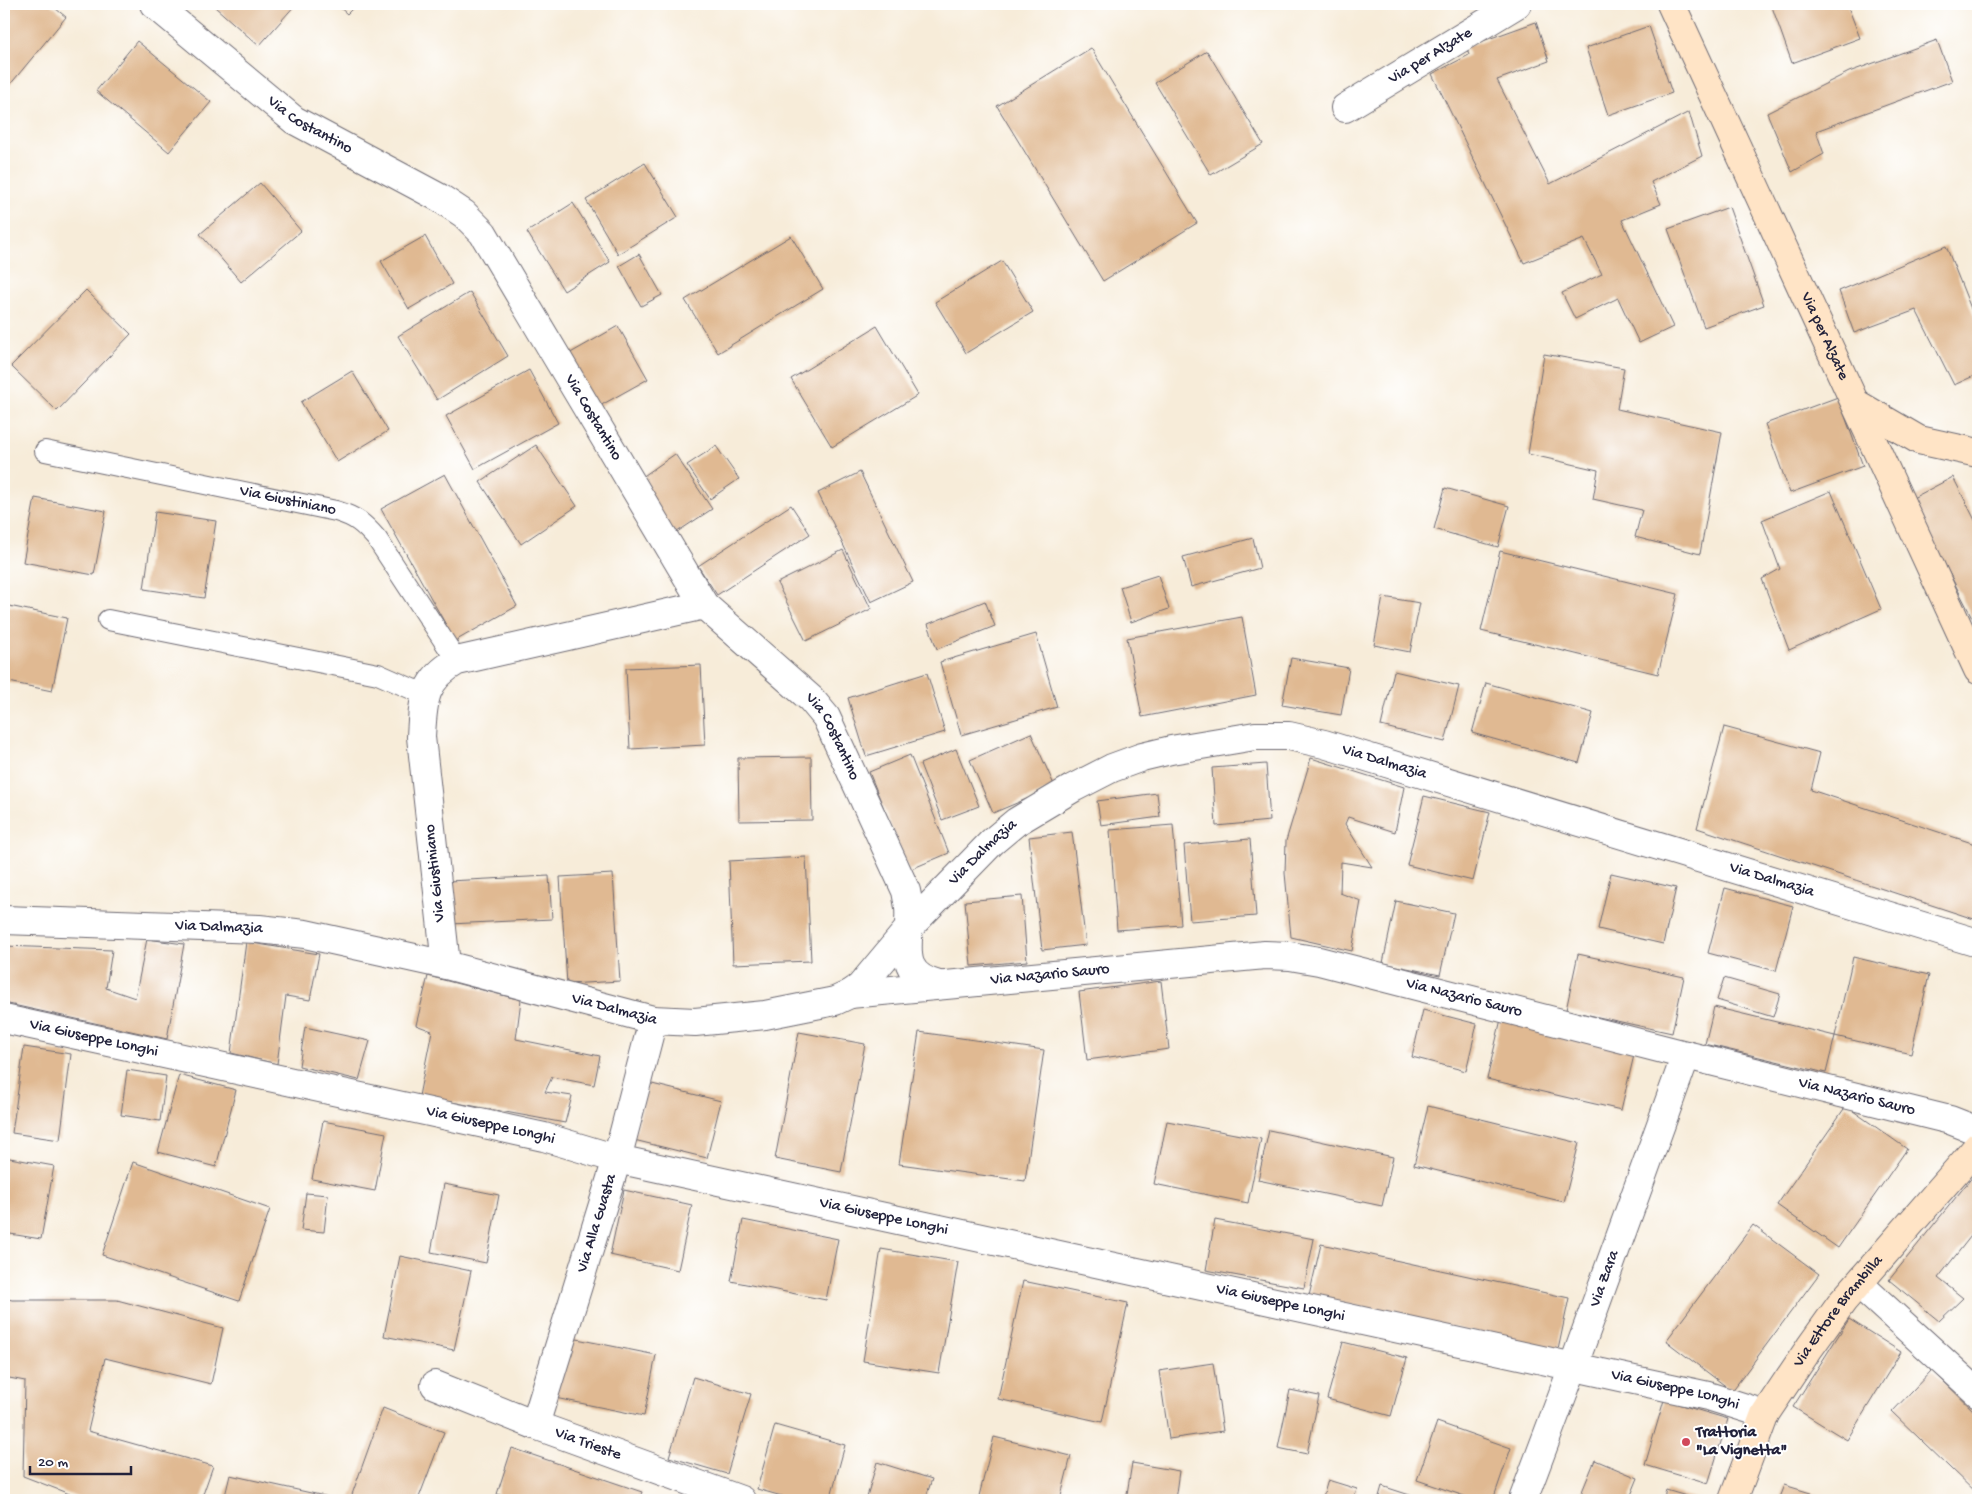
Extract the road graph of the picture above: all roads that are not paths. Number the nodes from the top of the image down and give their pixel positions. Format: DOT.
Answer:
graph roads {
  1 [pos="154,4"];
  2 [pos="1517,4"];
  3 [pos="1671,4"];
  4 [pos="1345,108"];
  5 [pos="1857,404"];
  6 [pos="45,451"];
  7 [pos="1978,453"];
  8 [pos="704,605"];
  9 [pos="108,620"];
  10 [pos="457,661"];
  11 [pos="1978,670"];
  12 [pos="428,692"];
  13 [pos="4,920"];
  14 [pos="907,932"];
  15 [pos="1978,943"];
  16 [pos="446,965"];
  17 [pos="939,985"];
  18 [pos="850,994"];
  19 [pos="4,1019"];
  20 [pos="653,1020"];
  21 [pos="1686,1055"];
  22 [pos="1978,1131"];
  23 [pos="1978,1146"];
  24 [pos="617,1159"];
  25 [pos="1859,1284"];
  26 [pos="1573,1368"];
  27 [pos="435,1385"];
  28 [pos="1978,1393"];
  29 [pos="1765,1414"];
  30 [pos="535,1425"];
  31 [pos="741,1500"];
  32 [pos="1522,1500"];
  33 [pos="1733,1500"];
  1 -- 8 [label="street, Via Costantino"];
  2 -- 4 [label="street, Via per Alzate"];
  3 -- 5 [label="street, Via per Alzate"];
  5 -- 7 [label="street"];
  5 -- 11 [label="street, Via per Alzate"];
  6 -- 10 [label="lane, Via Giustiniano"];
  8 -- 10 [label="street, Via Giustiniano"];
  8 -- 14 [label="street, Via Costantino"];
  9 -- 12 [label="lane"];
  10 -- 12 [label="street, Via Giustiniano"];
  12 -- 16 [label="street, Via Giustiniano"];
  13 -- 16 [label="street, Via Dalmazia"];
  14 -- 15 [label="street, Via Dalmazia"];
  14 -- 17 [label="street"];
  14 -- 18 [label="street, Via Dalmazia"];
  16 -- 20 [label="street, Via Dalmazia"];
  17 -- 18 [label="street, Via Nazario Sauro"];
  17 -- 21 [label="street, Via Nazario Sauro"];
  18 -- 20 [label="street, Via Dalmazia"];
  19 -- 24 [label="street, Via Giuseppe Longhi"];
  20 -- 24 [label="street, Via Alla Guasta"];
  21 -- 22 [label="street, Via Nazario Sauro"];
  21 -- 26 [label="street, Via Zara"];
  23 -- 25 [label="street, Via Ettore Brambilla"];
  24 -- 26 [label="street, Via Giuseppe Longhi"];
  24 -- 30 [label="street, Via Alla Guasta"];
  25 -- 28 [label="street"];
  25 -- 29 [label="street, Via Ettore Brambilla"];
  26 -- 29 [label="street, Via Giuseppe Longhi"];
  26 -- 32 [label="street, Via Zara"];
  27 -- 30 [label="street, Via Trieste"];
  29 -- 33 [label="street, Via Ettore Brambilla"];
  30 -- 31 [label="street, Via Trieste"];
}
